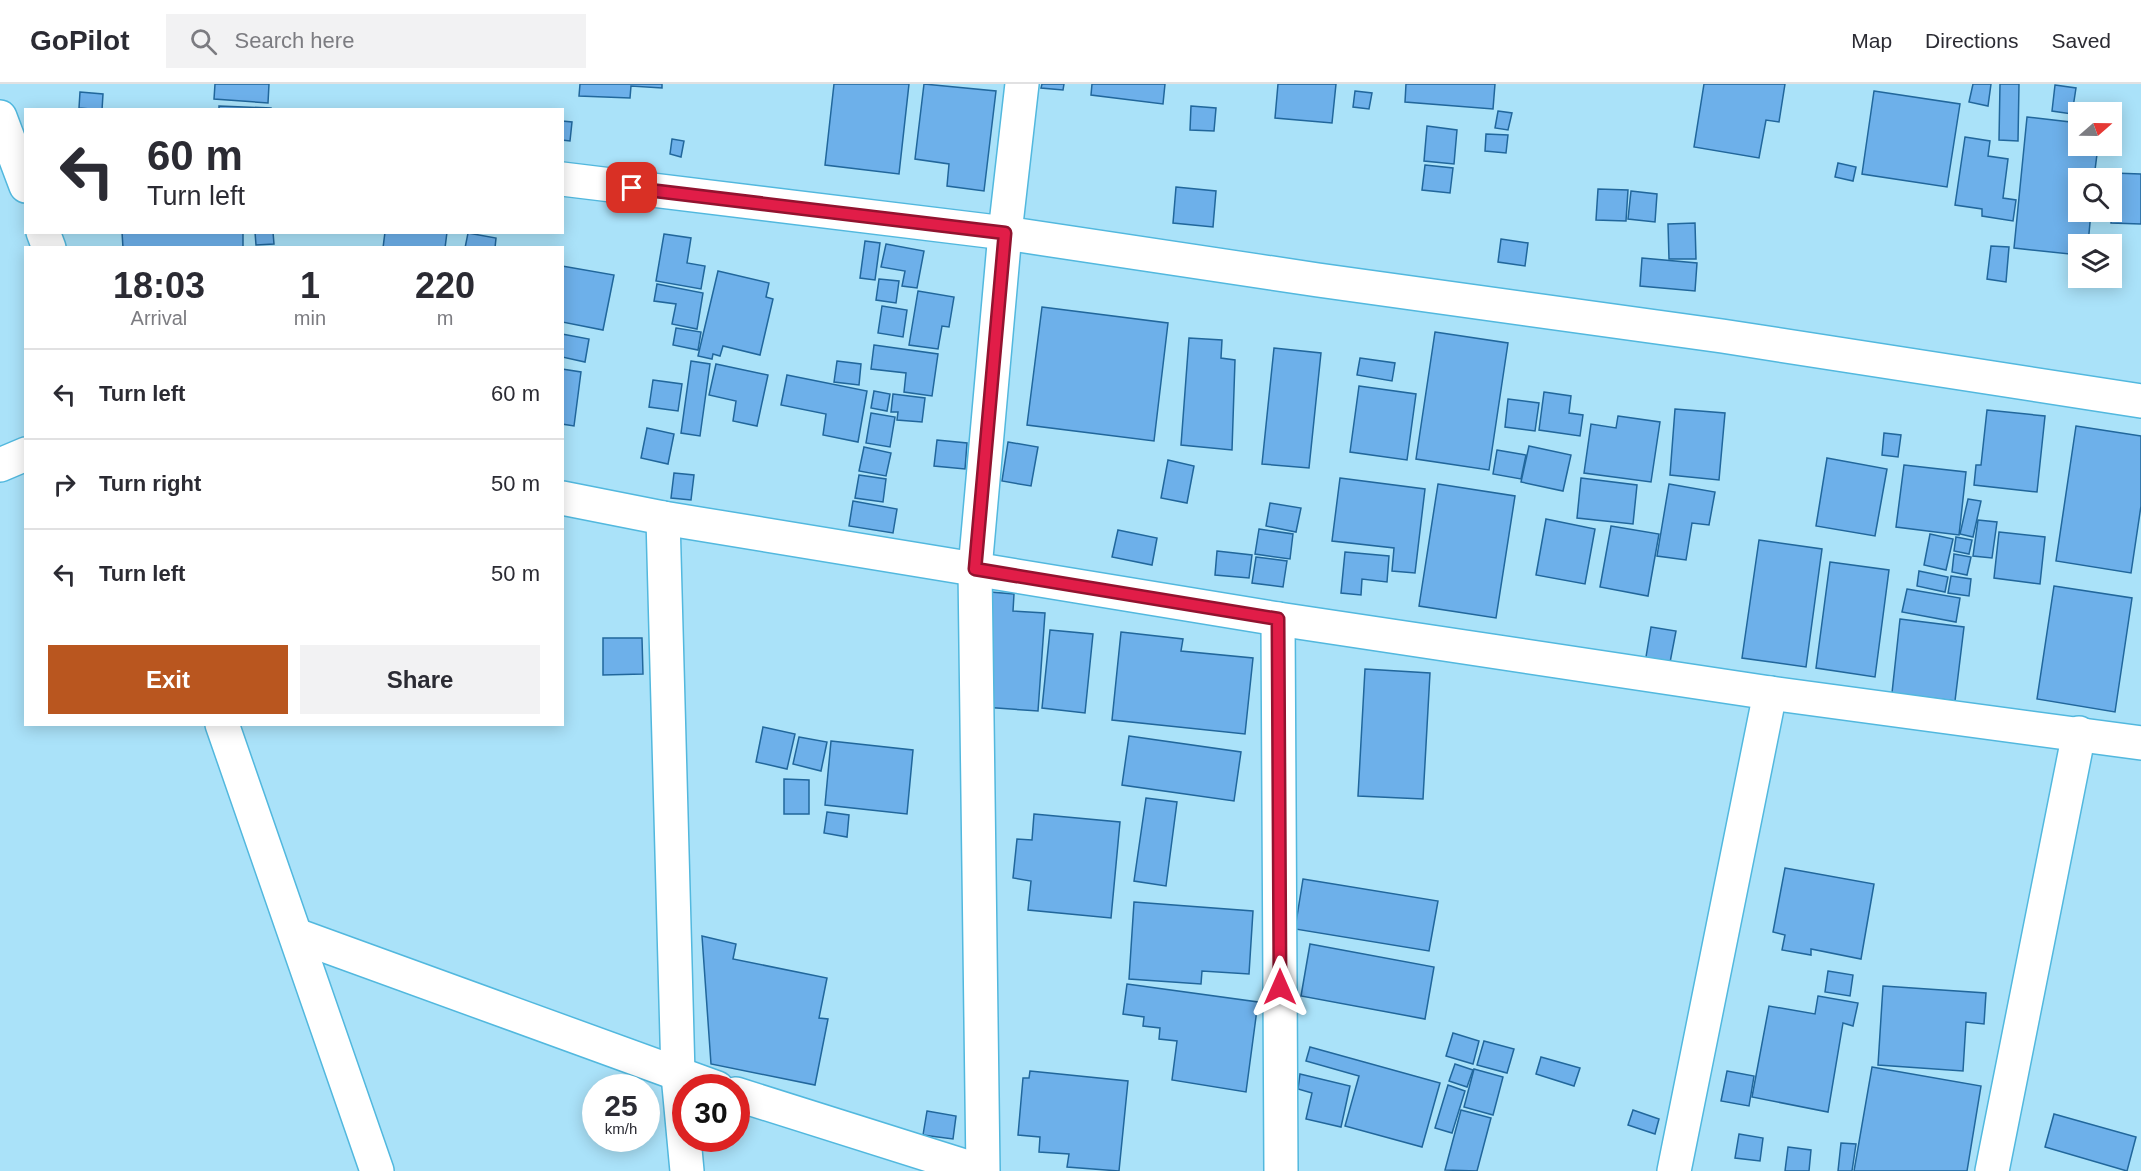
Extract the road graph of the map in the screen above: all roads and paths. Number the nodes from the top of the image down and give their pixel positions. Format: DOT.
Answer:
graph roads {
  1 [pos="1022,84"];
  2 [pos="9,123"];
  3 [pos="24,179"];
  4 [pos="564,179"];
  5 [pos="1005,233"];
  6 [pos="2141,401"];
  7 [pos="24,455"];
  8 [pos="0,465"];
  9 [pos="564,498"];
  10 [pos="663,518"];
  11 [pos="975,569"];
  12 [pos="1278,619"];
  13 [pos="1770,693"];
  14 [pos="223,726"];
  15 [pos="2079,733"];
  16 [pos="2141,743"];
  17 [pos="296,935"];
  18 [pos="673,1074"];
  19 [pos="678,1074"];
  20 [pos="750,1098"];
  21 [pos="685,1152"];
  22 [pos="377,1171"];
  23 [pos="687,1171"];
  24 [pos="981,1171"];
  25 [pos="1281,1171"];
  26 [pos="1674,1171"];
  27 [pos="1992,1171"];
  1 -- 5 [label="street"];
  2 -- 3 [label="street"];
  4 -- 5 [label="street"];
  5 -- 6 [label="street"];
  5 -- 11 [label="street"];
  7 -- 8 [label="street"];
  9 -- 10 [label="street"];
  10 -- 11 [label="street"];
  10 -- 19 [label="street"];
  11 -- 12 [label="street"];
  11 -- 24 [label="street"];
  12 -- 13 [label="street"];
  12 -- 25 [label="street"];
  13 -- 15 [label="street"];
  13 -- 26 [label="street"];
  14 -- 17 [label="street"];
  15 -- 16 [label="street"];
  15 -- 27 [label="street"];
  17 -- 18 [label="street"];
  17 -- 22 [label="street"];
  20 -- 24 [label="street"];
  21 -- 23 [label="street"];
}
